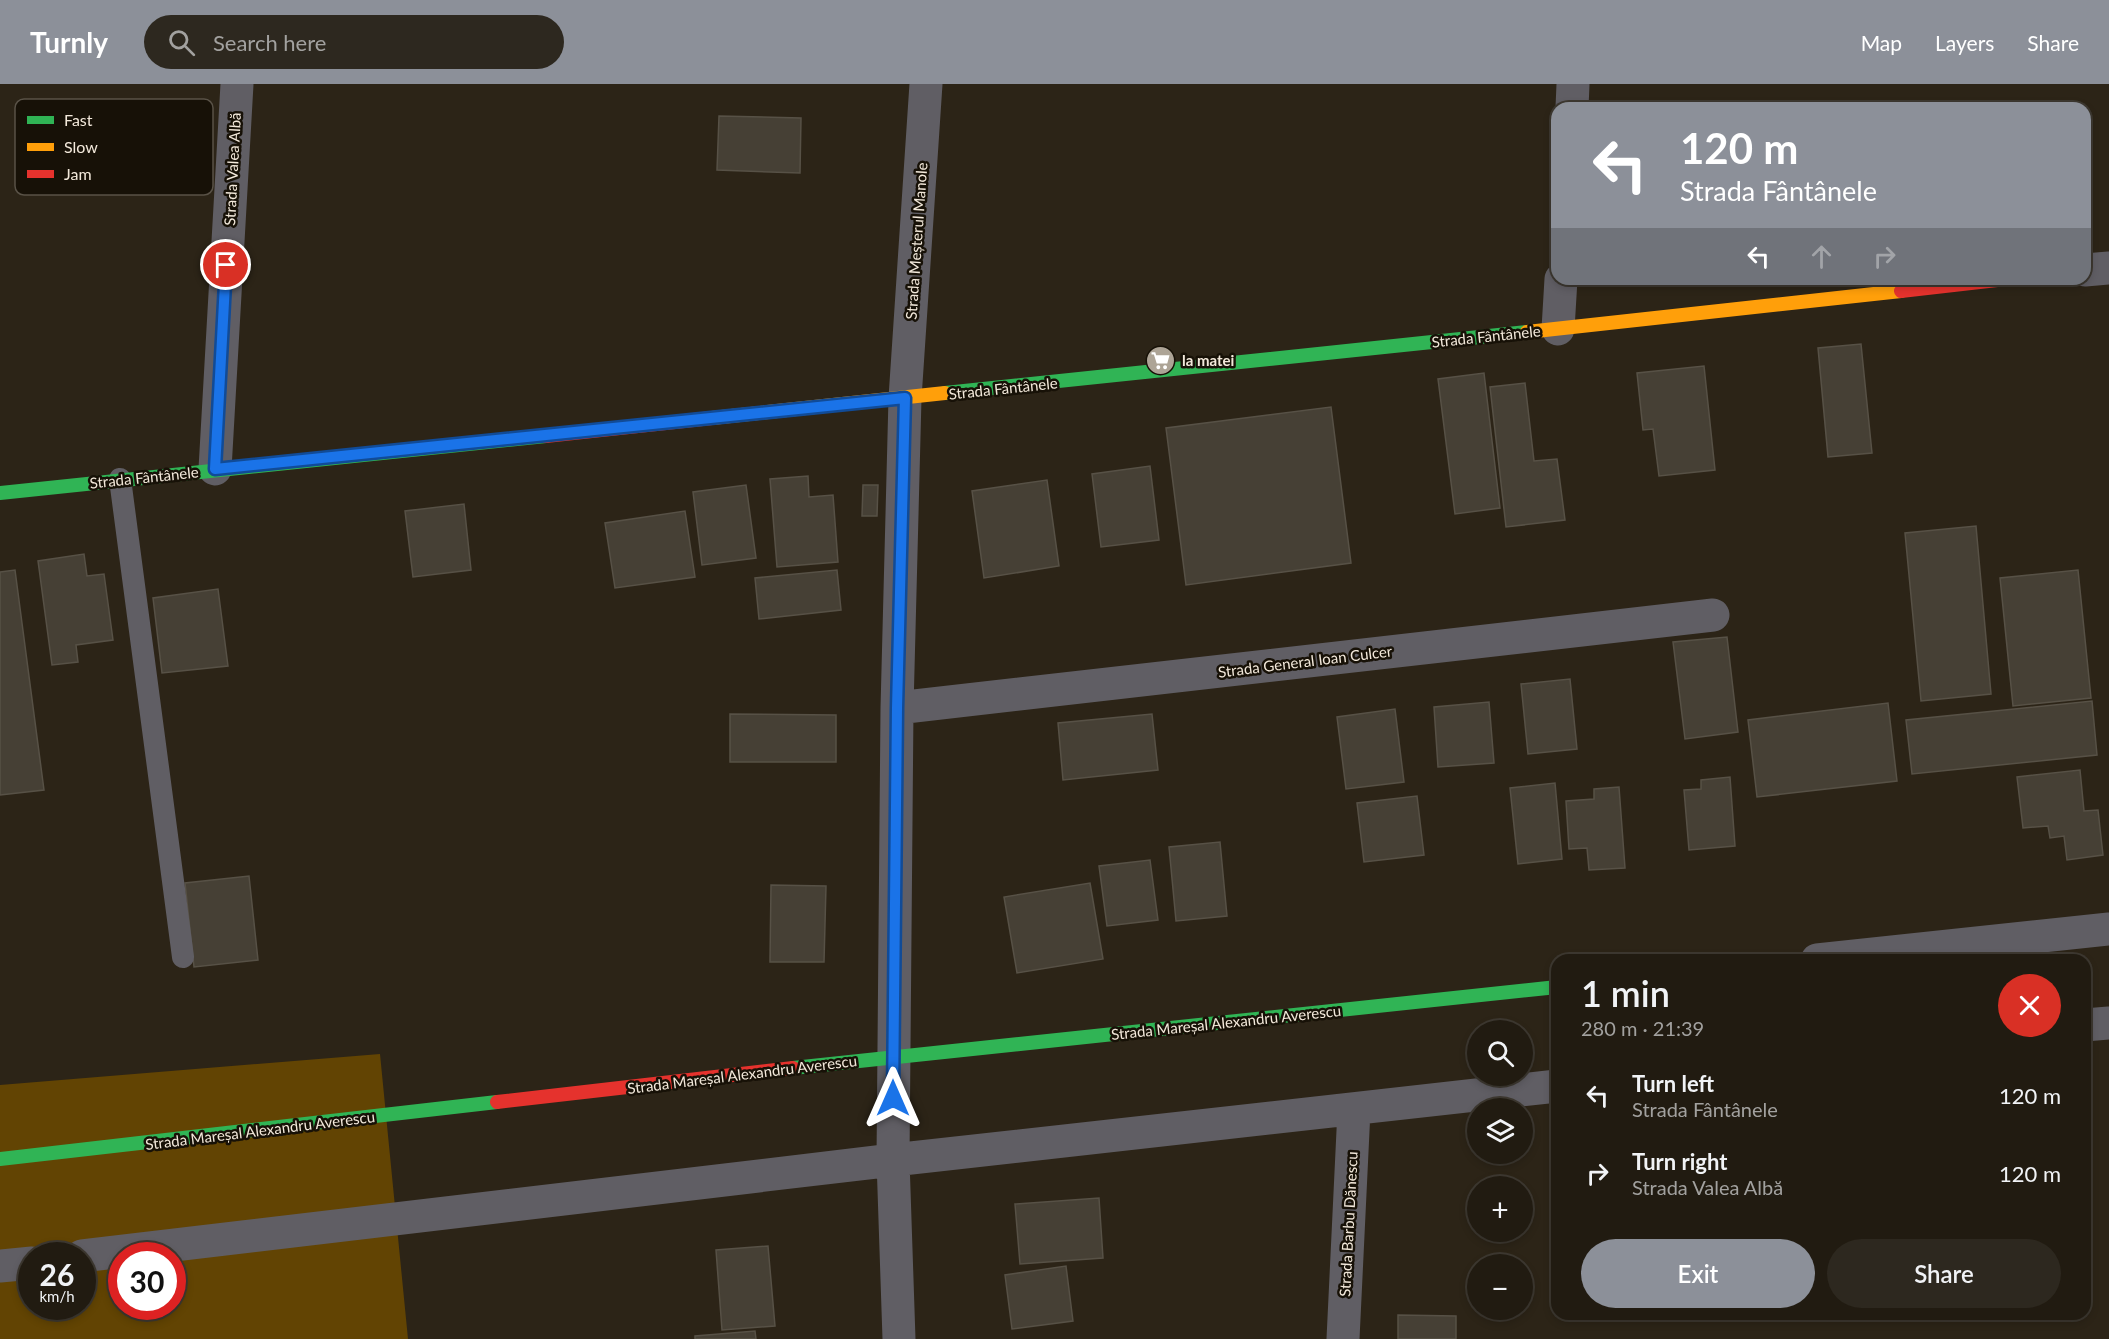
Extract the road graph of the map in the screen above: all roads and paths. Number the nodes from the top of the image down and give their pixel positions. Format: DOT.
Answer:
graph roads {
  1 [pos="237,84"];
  2 [pos="926,84"];
  3 [pos="1573,84"];
  4 [pos="1572,102"];
  5 [pos="2109,268"];
  6 [pos="2091,270"];
  7 [pos="1561,285"];
  8 [pos="1952,285"];
  9 [pos="1558,329"];
  10 [pos="905,398"];
  11 [pos="215,469"];
  12 [pos="120,479"];
  13 [pos="0,493"];
  14 [pos="1713,615"];
  15 [pos="897,708"];
  16 [pos="2109,929"];
  17 [pos="1874,954"];
  18 [pos="183,957"];
  19 [pos="1551,988"];
  20 [pos="2109,1023"];
  21 [pos="2091,1025"];
  22 [pos="893,1057"];
  23 [pos="1551,1087"];
  24 [pos="1354,1110"];
  25 [pos="0,1160"];
  26 [pos="893,1160"];
  27 [pos="96,1255"];
  28 [pos="18,1264"];
  29 [pos="0,1266"];
  30 [pos="899,1339"];
  31 [pos="1343,1339"];
  1 -- 11 [label="street, Strada Valea Albă"];
  2 -- 10 [label="street, Strada Meșterul Manole"];
  3 -- 4 [label="street"];
  5 -- 6 [label="street"];
  7 -- 9 [label="street"];
  8 -- 9 [label="street, Strada Fântânele"];
  9 -- 10 [label="street, Strada Fântânele"];
  10 -- 11 [label="street, Strada Fântânele"];
  10 -- 15 [label="street, Strada Meșterul Manole"];
  11 -- 12 [label="street, Strada Fântânele"];
  12 -- 13 [label="street, Strada Fântânele"];
  12 -- 18 [label="lane"];
  14 -- 15 [label="street, Strada General Ioan Culcer"];
  15 -- 22 [label="street, Strada Meșterul Manole"];
  16 -- 17 [label="street"];
  19 -- 22 [label="street, Strada Mareșal Alexandru Averescu"];
  20 -- 21 [label="street"];
  22 -- 25 [label="street, Strada Mareșal Alexandru Averescu"];
  22 -- 26 [label="street, Strada Meșterul Manole"];
  23 -- 24 [label="street"];
  24 -- 26 [label="street"];
  24 -- 31 [label="street, Strada Barbu Dănescu"];
  26 -- 27 [label="street"];
  26 -- 30 [label="street, Strada Meșterul Manole"];
  28 -- 29 [label="street"];
}
